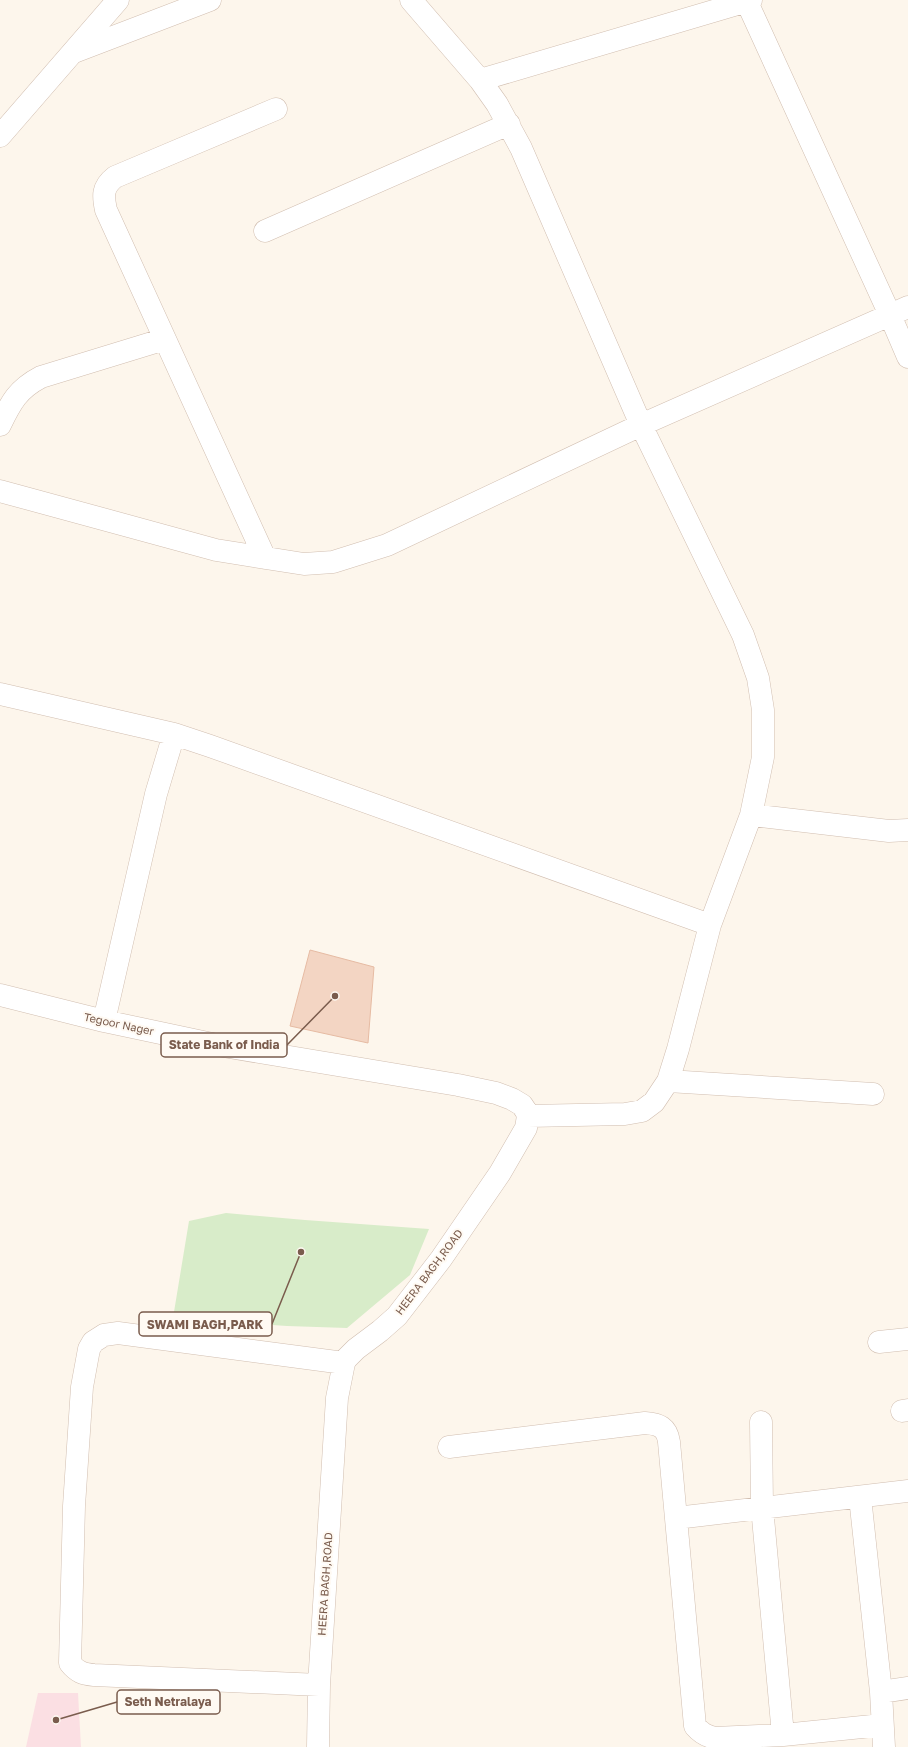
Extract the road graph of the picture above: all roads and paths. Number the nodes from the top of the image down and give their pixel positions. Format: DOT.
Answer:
graph roads {
  1 [pos="118,0"];
  2 [pos="210,0"];
  3 [pos="411,0"];
  4 [pos="748,1"];
  5 [pos="74,52"];
  6 [pos="480,80"];
  7 [pos="276,109"];
  8 [pos="509,124"];
  9 [pos="0,136"];
  10 [pos="265,231"];
  11 [pos="899,311"];
  12 [pos="165,339"];
  13 [pos="908,357"];
  14 [pos="0,425"];
  15 [pos="641,425"];
  16 [pos="0,491"];
  17 [pos="265,558"];
  18 [pos="0,694"];
  19 [pos="174,734"];
  20 [pos="751,815"];
  21 [pos="908,830"];
  22 [pos="710,925"];
  23 [pos="0,995"];
  24 [pos="104,1022"];
  25 [pos="668,1081"];
  26 [pos="873,1094"];
  27 [pos="528,1116"];
  28 [pos="908,1339"];
  29 [pos="879,1342"];
  30 [pos="344,1363"];
  31 [pos="761,1422"];
  32 [pos="449,1447"];
  33 [pos="908,1491"];
  34 [pos="860,1497"];
  35 [pos="762,1507"];
  36 [pos="676,1518"];
  37 [pos="319,1685"];
  38 [pos="908,1688"];
  39 [pos="881,1692"];
  40 [pos="882,1725"];
  41 [pos="783,1736"];
  42 [pos="318,1747"];
  43 [pos="884,1747"];
  1 -- 5 [label="street"];
  2 -- 5 [label="street"];
  3 -- 6 [label="street"];
  4 -- 6 [label="street"];
  4 -- 11 [label="street"];
  5 -- 9 [label="street"];
  6 -- 8 [label="street"];
  7 -- 12 [label="street"];
  8 -- 10 [label="street"];
  8 -- 15 [label="street"];
  11 -- 13 [label="street"];
  11 -- 15 [label="street"];
  12 -- 14 [label="street"];
  12 -- 17 [label="street"];
  15 -- 17 [label="street"];
  15 -- 20 [label="street"];
  16 -- 17 [label="street"];
  18 -- 19 [label="street"];
  19 -- 22 [label="street"];
  19 -- 24 [label="street"];
  20 -- 21 [label="street"];
  20 -- 22 [label="street"];
  22 -- 25 [label="street"];
  23 -- 24 [label="street, Tegoor Nager"];
  24 -- 27 [label="street, Tegoor Nager"];
  25 -- 26 [label="street"];
  25 -- 27 [label="street"];
  27 -- 30 [label="street, HEERA BAGH,ROAD"];
  28 -- 29 [label="street"];
  30 -- 37 [label="street, HEERA BAGH,ROAD"];
  30 -- 37 [label="street"];
  31 -- 35 [label="street"];
  32 -- 36 [label="street"];
  33 -- 34 [label="street"];
  34 -- 35 [label="street"];
  34 -- 39 [label="street"];
  35 -- 36 [label="street"];
  35 -- 41 [label="street"];
  36 -- 41 [label="street"];
  37 -- 42 [label="street, HEERA BAGH,ROAD"];
  38 -- 39 [label="street"];
  39 -- 40 [label="street"];
  40 -- 41 [label="street"];
  40 -- 43 [label="street"];
}
